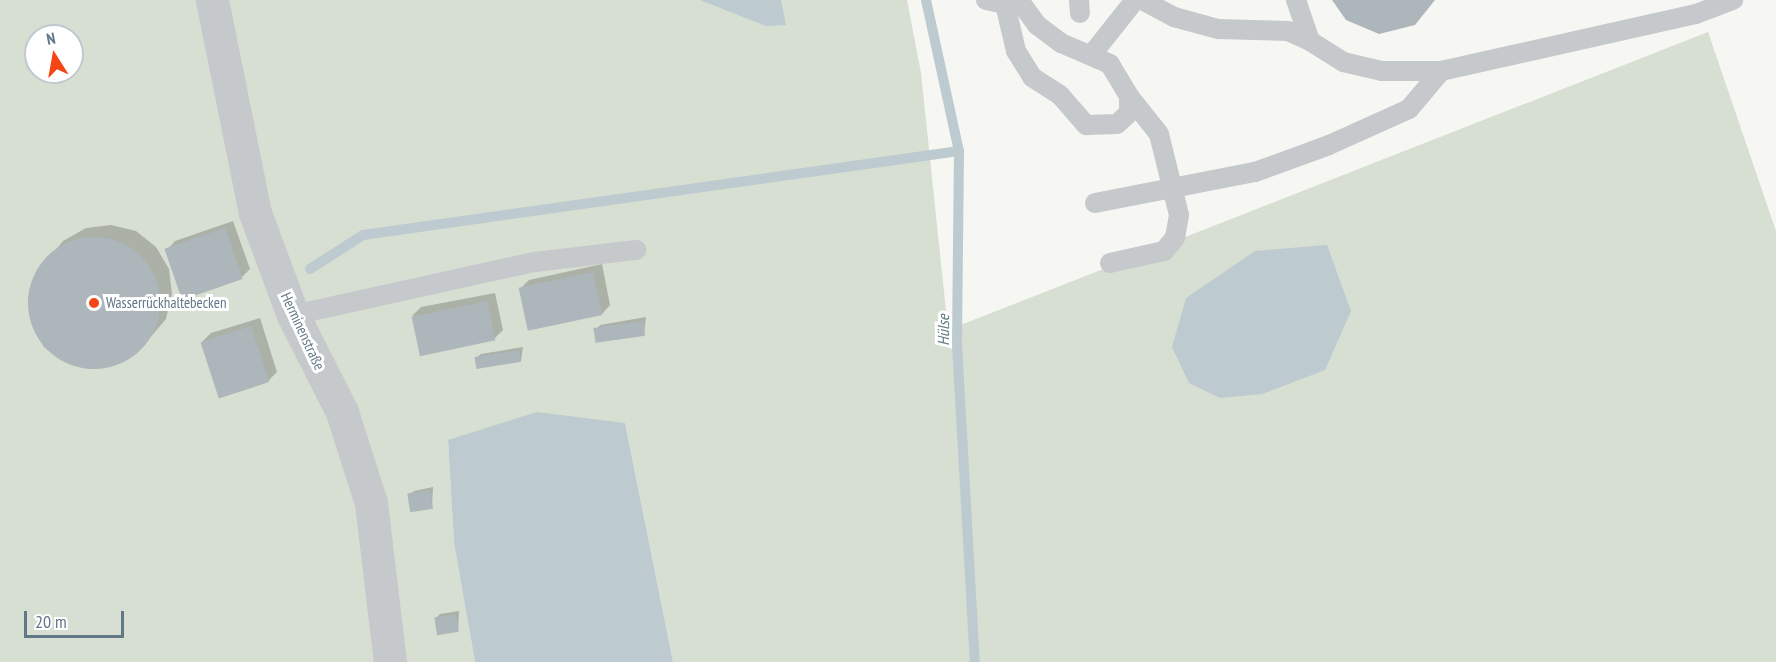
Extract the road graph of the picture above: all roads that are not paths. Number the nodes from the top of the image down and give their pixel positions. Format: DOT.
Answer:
graph roads {
  1 [pos="212,0"];
  2 [pos="986,0"];
  3 [pos="1135,0"];
  4 [pos="1142,0"];
  5 [pos="1296,0"];
  6 [pos="1733,0"];
  7 [pos="1013,1"];
  8 [pos="1310,40"];
  9 [pos="1093,53"];
  10 [pos="1441,71"];
  11 [pos="1129,96"];
  12 [pos="1174,191"];
  13 [pos="1095,203"];
  14 [pos="636,250"];
  15 [pos="1110,263"];
  16 [pos="293,315"];
  17 [pos="390,662"];
  1 -- 16 [label="street, Herminenstraße"];
  2 -- 7 [label="lane"];
  3 -- 9 [label="lane"];
  4 -- 8 [label="lane"];
  5 -- 8 [label="lane"];
  6 -- 10 [label="lane"];
  7 -- 9 [label="lane"];
  7 -- 11 [label="lane"];
  8 -- 10 [label="lane"];
  9 -- 11 [label="lane"];
  10 -- 12 [label="lane"];
  11 -- 12 [label="lane"];
  12 -- 13 [label="lane"];
  12 -- 15 [label="lane"];
  14 -- 16 [label="lane"];
  16 -- 17 [label="street, Herminenstraße"];
}
